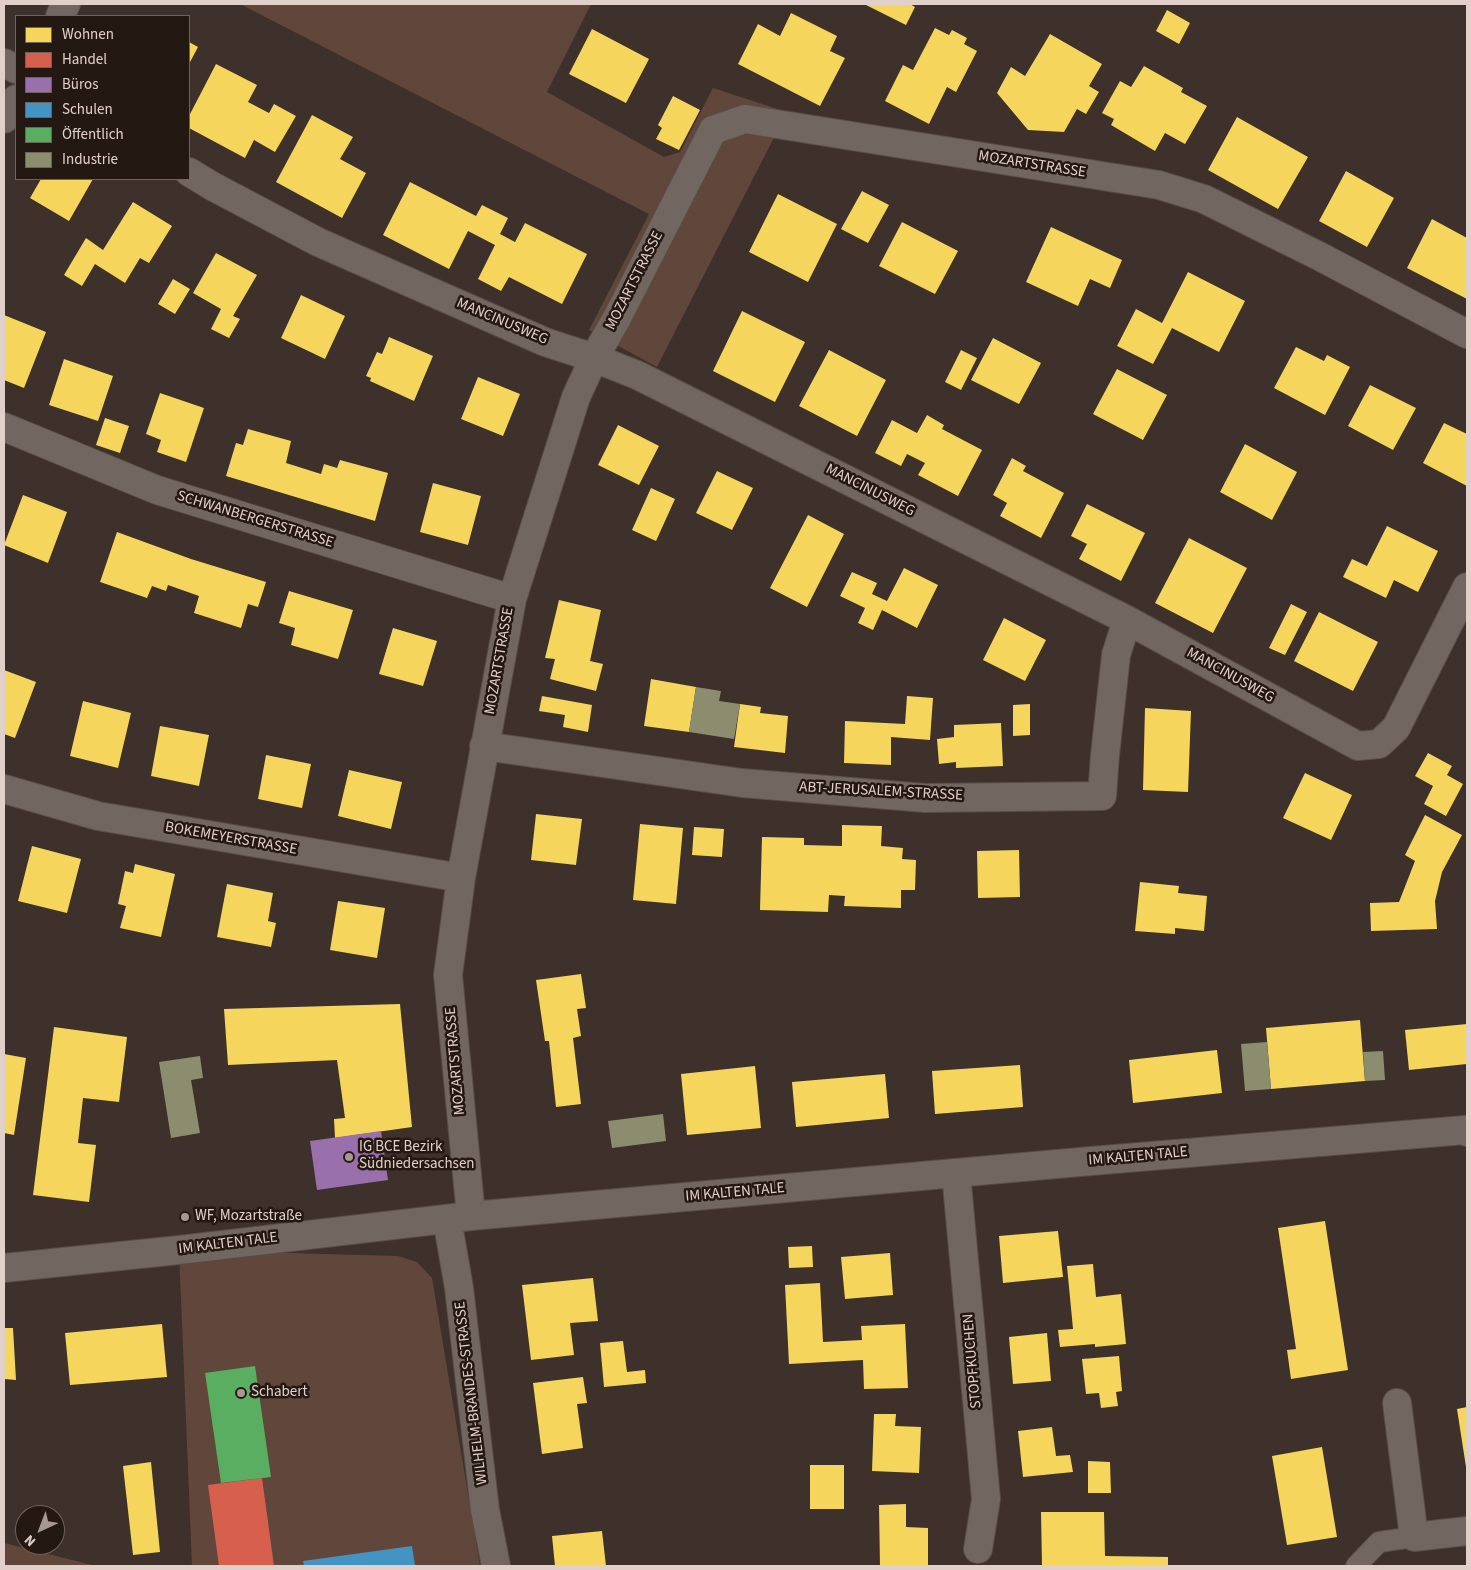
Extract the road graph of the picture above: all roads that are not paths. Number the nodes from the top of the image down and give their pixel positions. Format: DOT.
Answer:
graph roads {
  1 [pos="15,101"];
  2 [pos="4,119"];
  3 [pos="190,173"];
  4 [pos="1467,334"];
  5 [pos="594,358"];
  6 [pos="4,427"];
  7 [pos="1467,587"];
  8 [pos="512,599"];
  9 [pos="1127,620"];
  10 [pos="484,746"];
  11 [pos="4,788"];
  12 [pos="461,878"];
  13 [pos="1467,1132"];
  14 [pos="956,1173"];
  15 [pos="459,1218"];
  16 [pos="4,1268"];
  17 [pos="1397,1403"];
  18 [pos="1467,1531"];
  19 [pos="1414,1537"];
  20 [pos="978,1549"];
  21 [pos="496,1566"];
  22 [pos="1356,1566"];
  1 -- 2 [label="street"];
  3 -- 5 [label="street, MANCINUSWEG"];
  4 -- 5 [label="street, MOZARTSTRASSE"];
  5 -- 8 [label="street, MOZARTSTRASSE"];
  5 -- 9 [label="street, MANCINUSWEG"];
  6 -- 8 [label="street, SCHWANBERGERSTRASSE"];
  7 -- 9 [label="street, MANCINUSWEG"];
  8 -- 10 [label="street, MOZARTSTRASSE"];
  9 -- 10 [label="street, ABT-JERUSALEM-STRASSE"];
  10 -- 12 [label="street, MOZARTSTRASSE"];
  11 -- 12 [label="street, BOKEMEYERSTRASSE"];
  12 -- 15 [label="street, MOZARTSTRASSE"];
  13 -- 14 [label="street, IM KALTEN TALE"];
  14 -- 15 [label="street, IM KALTEN TALE"];
  14 -- 20 [label="street, STOPFKUCHEN"];
  15 -- 16 [label="street, IM KALTEN TALE"];
  15 -- 21 [label="street, WILHELM-BRANDES-STRASSE"];
  17 -- 19 [label="street"];
  18 -- 19 [label="street"];
  19 -- 22 [label="lane"];
}
